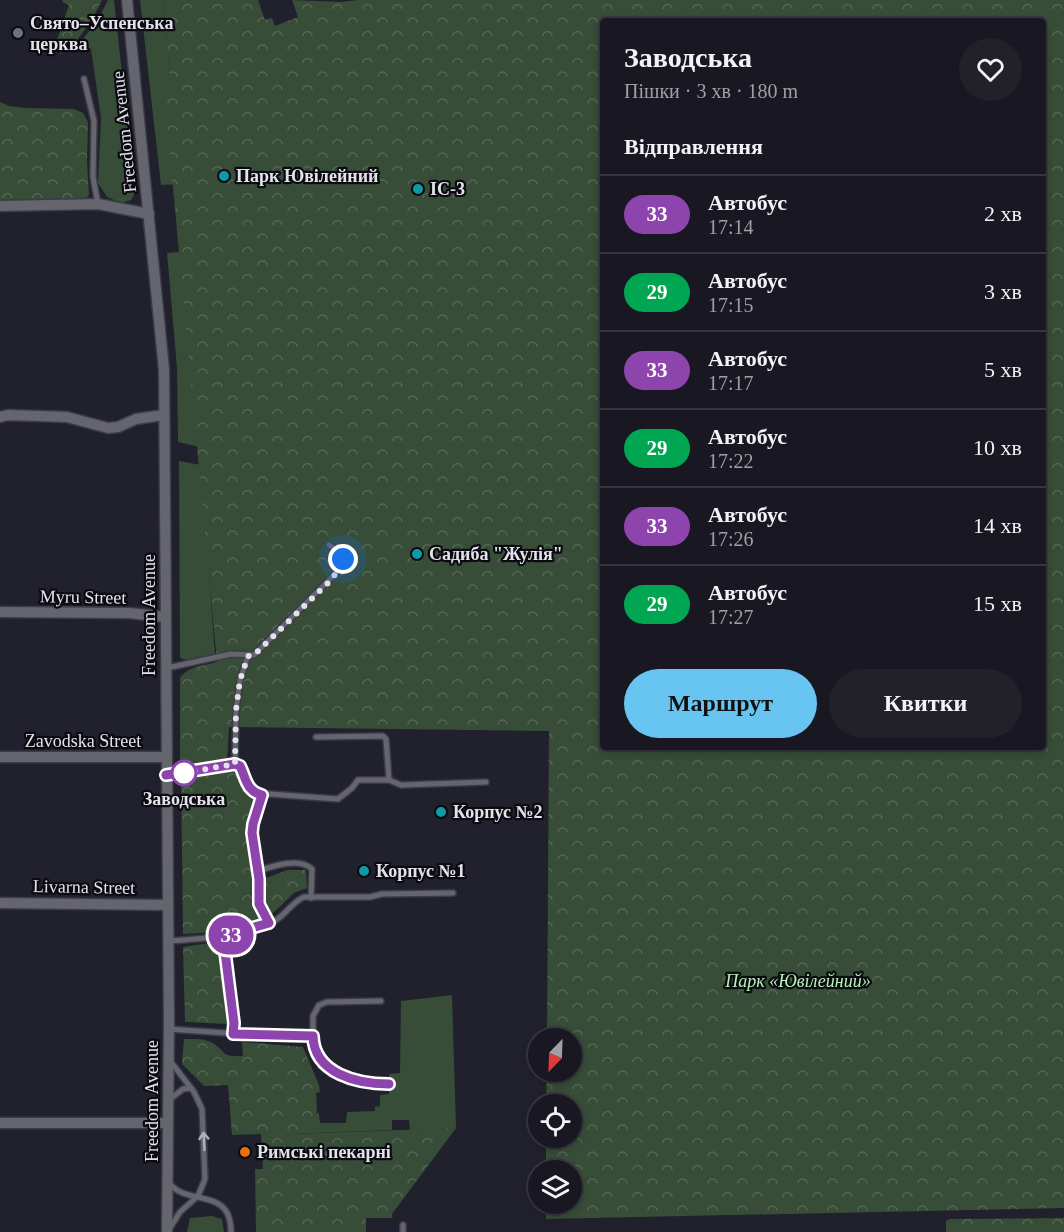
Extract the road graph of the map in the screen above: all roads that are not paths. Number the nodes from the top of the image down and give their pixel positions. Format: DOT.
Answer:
graph roads {
  1 [pos="127,0"];
  2 [pos="84,79"];
  3 [pos="98,204"];
  4 [pos="0,206"];
  5 [pos="149,214"];
  6 [pos="164,416"];
  7 [pos="0,417"];
  8 [pos="329,545"];
  9 [pos="0,612"];
  10 [pos="165,617"];
  11 [pos="248,656"];
  12 [pos="165,668"];
  13 [pos="316,737"];
  14 [pos="166,757"];
  15 [pos="0,758"];
  16 [pos="235,764"];
  17 [pos="166,775"];
  18 [pos="389,780"];
  19 [pos="486,783"];
  20 [pos="262,795"];
  21 [pos="258,871"];
  22 [pos="453,893"];
  23 [pos="311,898"];
  24 [pos="0,903"];
  25 [pos="167,905"];
  26 [pos="269,923"];
  27 [pos="223,936"];
  28 [pos="167,942"];
  29 [pos="381,1001"];
  30 [pos="168,1029"];
  31 [pos="233,1034"];
  32 [pos="313,1036"];
  33 [pos="168,1056"];
  34 [pos="389,1084"];
  35 [pos="191,1088"];
  36 [pos="168,1101"];
  37 [pos="0,1122"];
  38 [pos="168,1123"];
  39 [pos="168,1182"];
  40 [pos="198,1196"];
  41 [pos="168,1232"];
  42 [pos="231,1232"];
  1 -- 5 [label="street, Freedom Avenue"];
  2 -- 3 [label="lane"];
  3 -- 4 [label="street"];
  3 -- 5 [label="street"];
  5 -- 6 [label="street, Freedom Avenue"];
  6 -- 7 [label="street"];
  6 -- 10 [label="street, Freedom Avenue"];
  8 -- 11 [label="lane"];
  9 -- 10 [label="street, Myru Street"];
  10 -- 12 [label="street, Freedom Avenue"];
  11 -- 12 [label="lane"];
  11 -- 16 [label="lane"];
  12 -- 14 [label="street, Freedom Avenue"];
  13 -- 18 [label="lane"];
  14 -- 15 [label="street, Zavodska Street"];
  14 -- 17 [label="street, Freedom Avenue"];
  16 -- 17 [label="lane"];
  16 -- 20 [label="lane"];
  17 -- 25 [label="street, Freedom Avenue"];
  18 -- 19 [label="lane"];
  18 -- 20 [label="lane"];
  20 -- 21 [label="lane"];
  21 -- 23 [label="lane"];
  21 -- 26 [label="lane"];
  22 -- 23 [label="lane"];
  23 -- 26 [label="lane"];
  24 -- 25 [label="street, Livarna Street"];
  25 -- 28 [label="street, Freedom Avenue"];
  26 -- 27 [label="lane"];
  27 -- 28 [label="lane"];
  27 -- 31 [label="lane"];
  28 -- 30 [label="street, Freedom Avenue"];
  29 -- 32 [label="lane"];
  30 -- 31 [label="lane"];
  30 -- 33 [label="street, Freedom Avenue"];
  31 -- 32 [label="lane"];
  32 -- 34 [label="lane"];
  33 -- 35 [label="lane"];
  33 -- 36 [label="street, Freedom Avenue"];
  35 -- 36 [label="lane"];
  40 -- 35 [label="lane, one-way"];
  36 -- 38 [label="street, Freedom Avenue"];
  37 -- 38 [label="street"];
  38 -- 39 [label="street, Freedom Avenue"];
  39 -- 40 [label="lane"];
  39 -- 41 [label="street, Freedom Avenue"];
  40 -- 41 [label="lane"];
  40 -- 42 [label="lane"];
}
